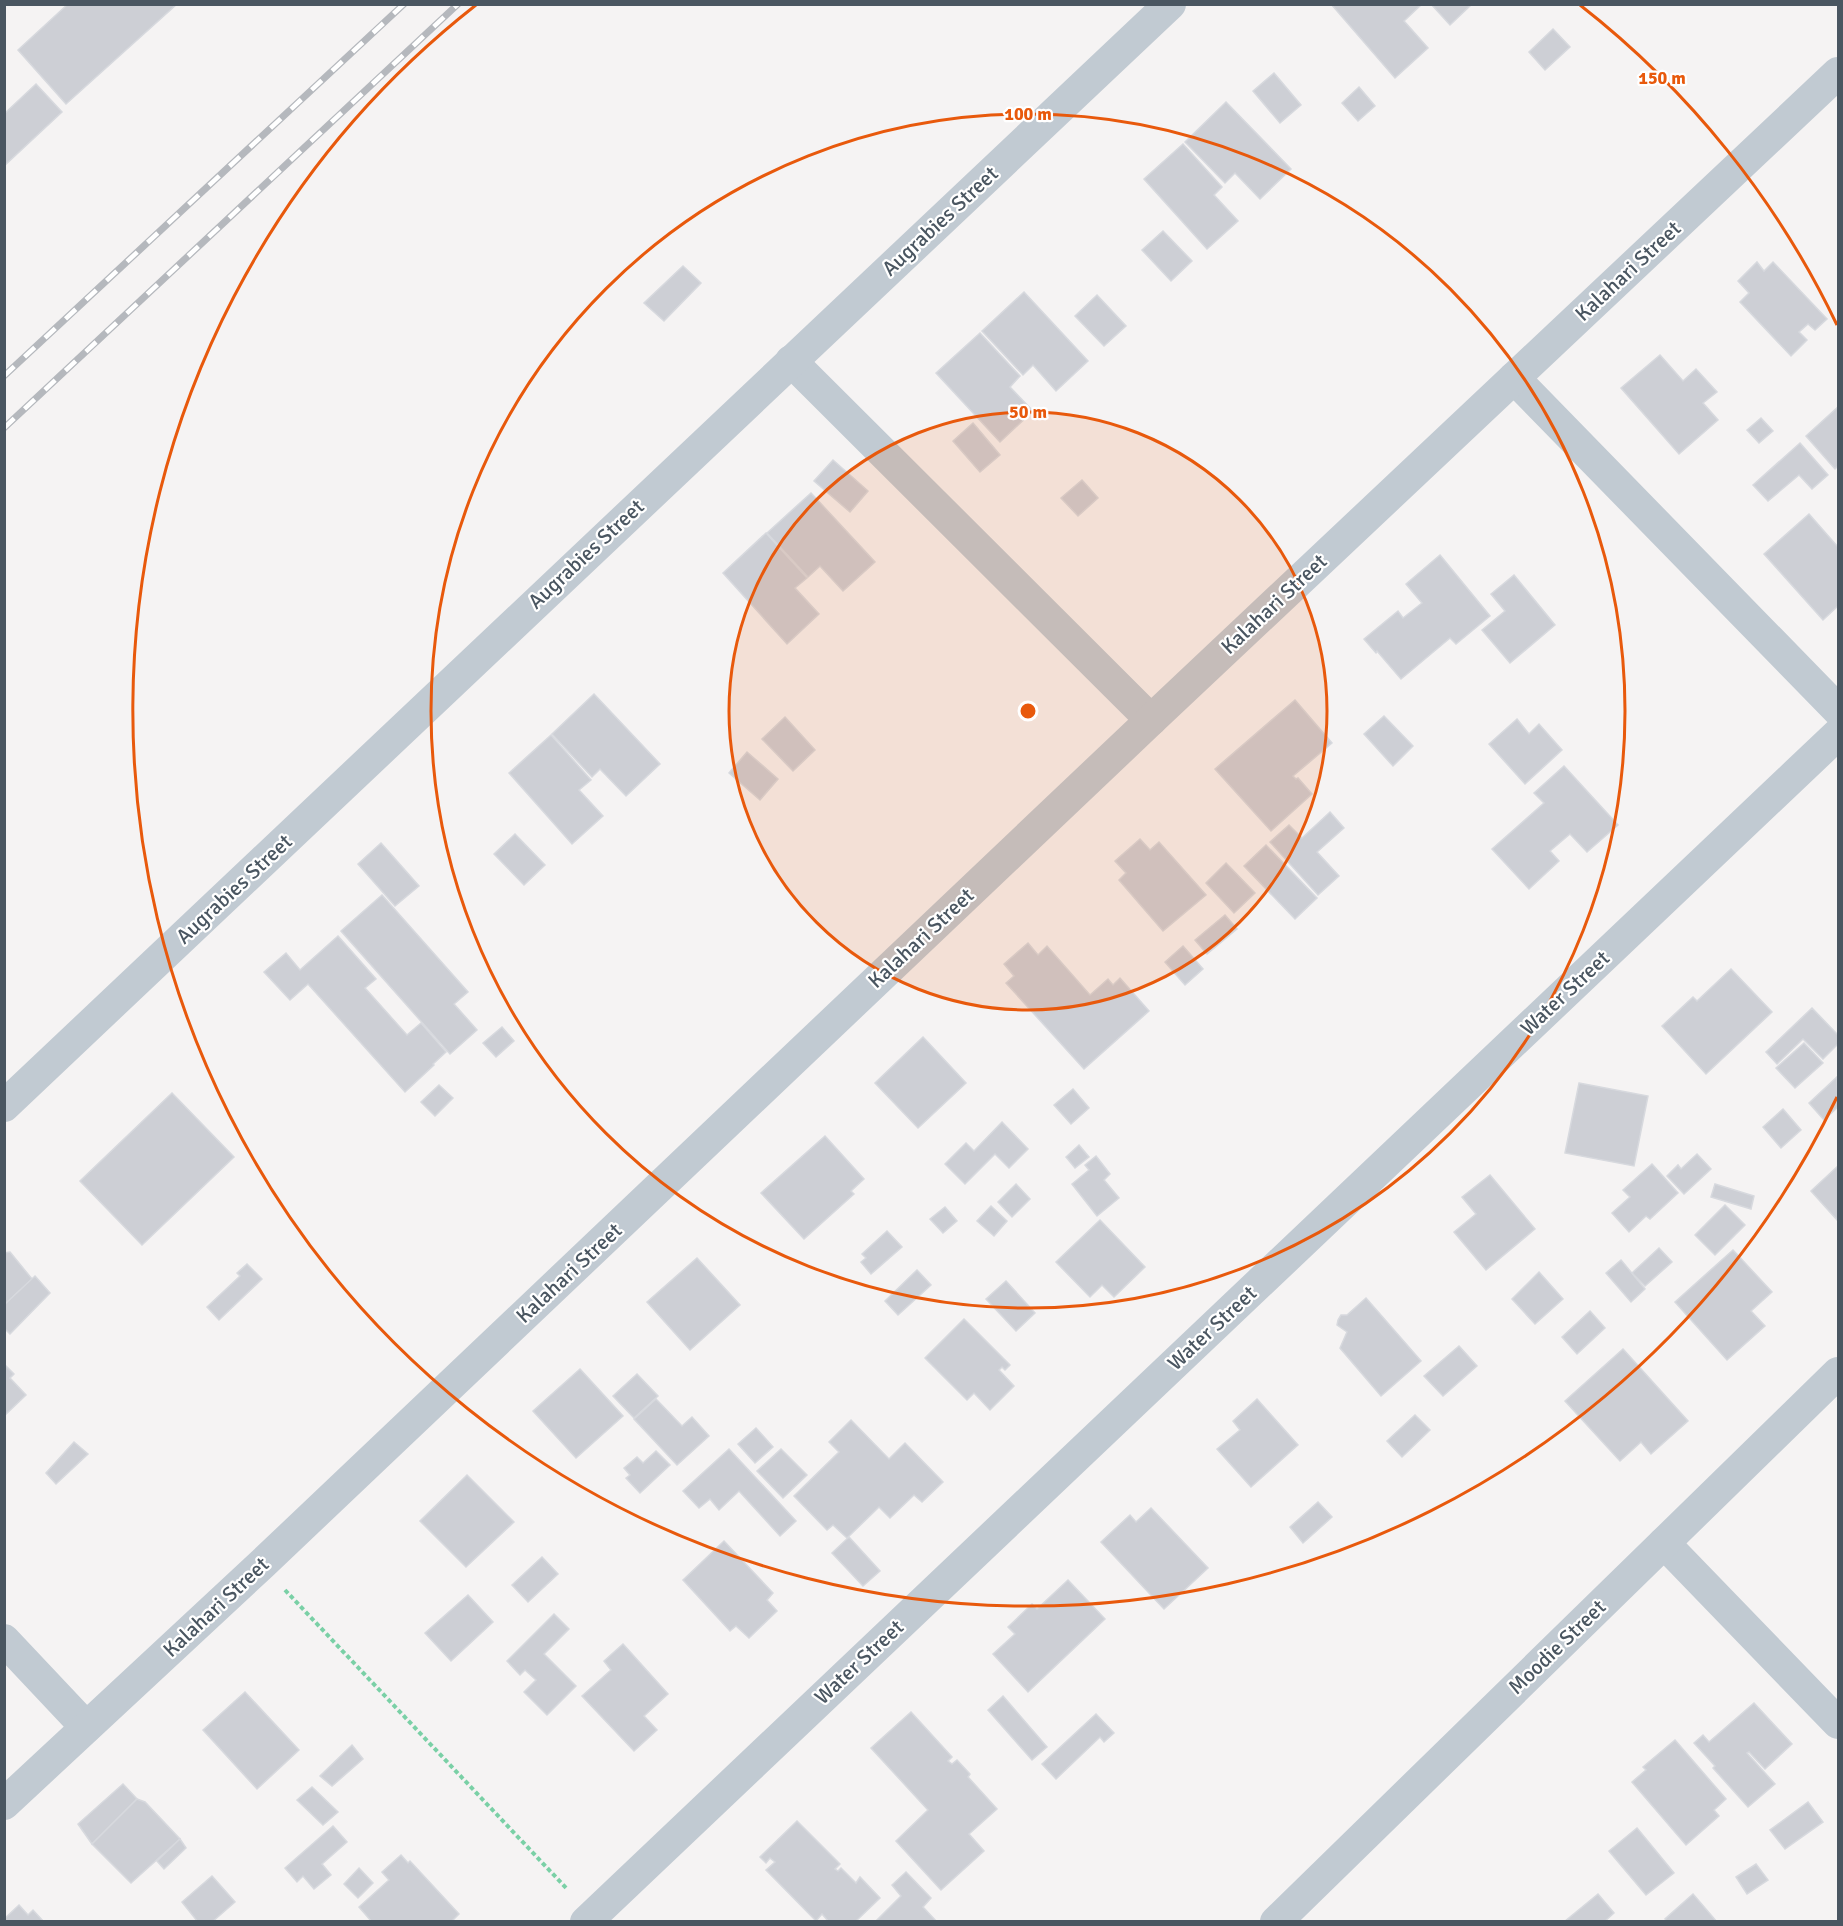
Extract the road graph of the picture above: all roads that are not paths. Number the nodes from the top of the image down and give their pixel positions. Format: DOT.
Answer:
graph roads {
  1 [pos="1170,4"];
  2 [pos="1839,73"];
  3 [pos="791,361"];
  4 [pos="1514,378"];
  5 [pos="1839,710"];
  6 [pos="1151,720"];
  7 [pos="1839,734"];
  8 [pos="4,1106"];
  9 [pos="1839,1372"];
  10 [pos="1664,1543"];
  11 [pos="4,1640"];
  12 [pos="1839,1723"];
  13 [pos="86,1727"];
  14 [pos="4,1804"];
  15 [pos="589,1919"];
  16 [pos="1276,1922"];
  1 -- 3 [label="street, Augrabies Street"];
  2 -- 4 [label="street, Kalahari Street"];
  3 -- 6 [label="street"];
  3 -- 8 [label="street, Augrabies Street"];
  4 -- 5 [label="street"];
  4 -- 6 [label="street, Kalahari Street"];
  6 -- 13 [label="street, Kalahari Street"];
  7 -- 15 [label="street, Water Street"];
  9 -- 10 [label="street, Moodie Street"];
  10 -- 12 [label="street"];
  10 -- 16 [label="street, Moodie Street"];
  11 -- 13 [label="street"];
  13 -- 14 [label="street, Kalahari Street"];
}
